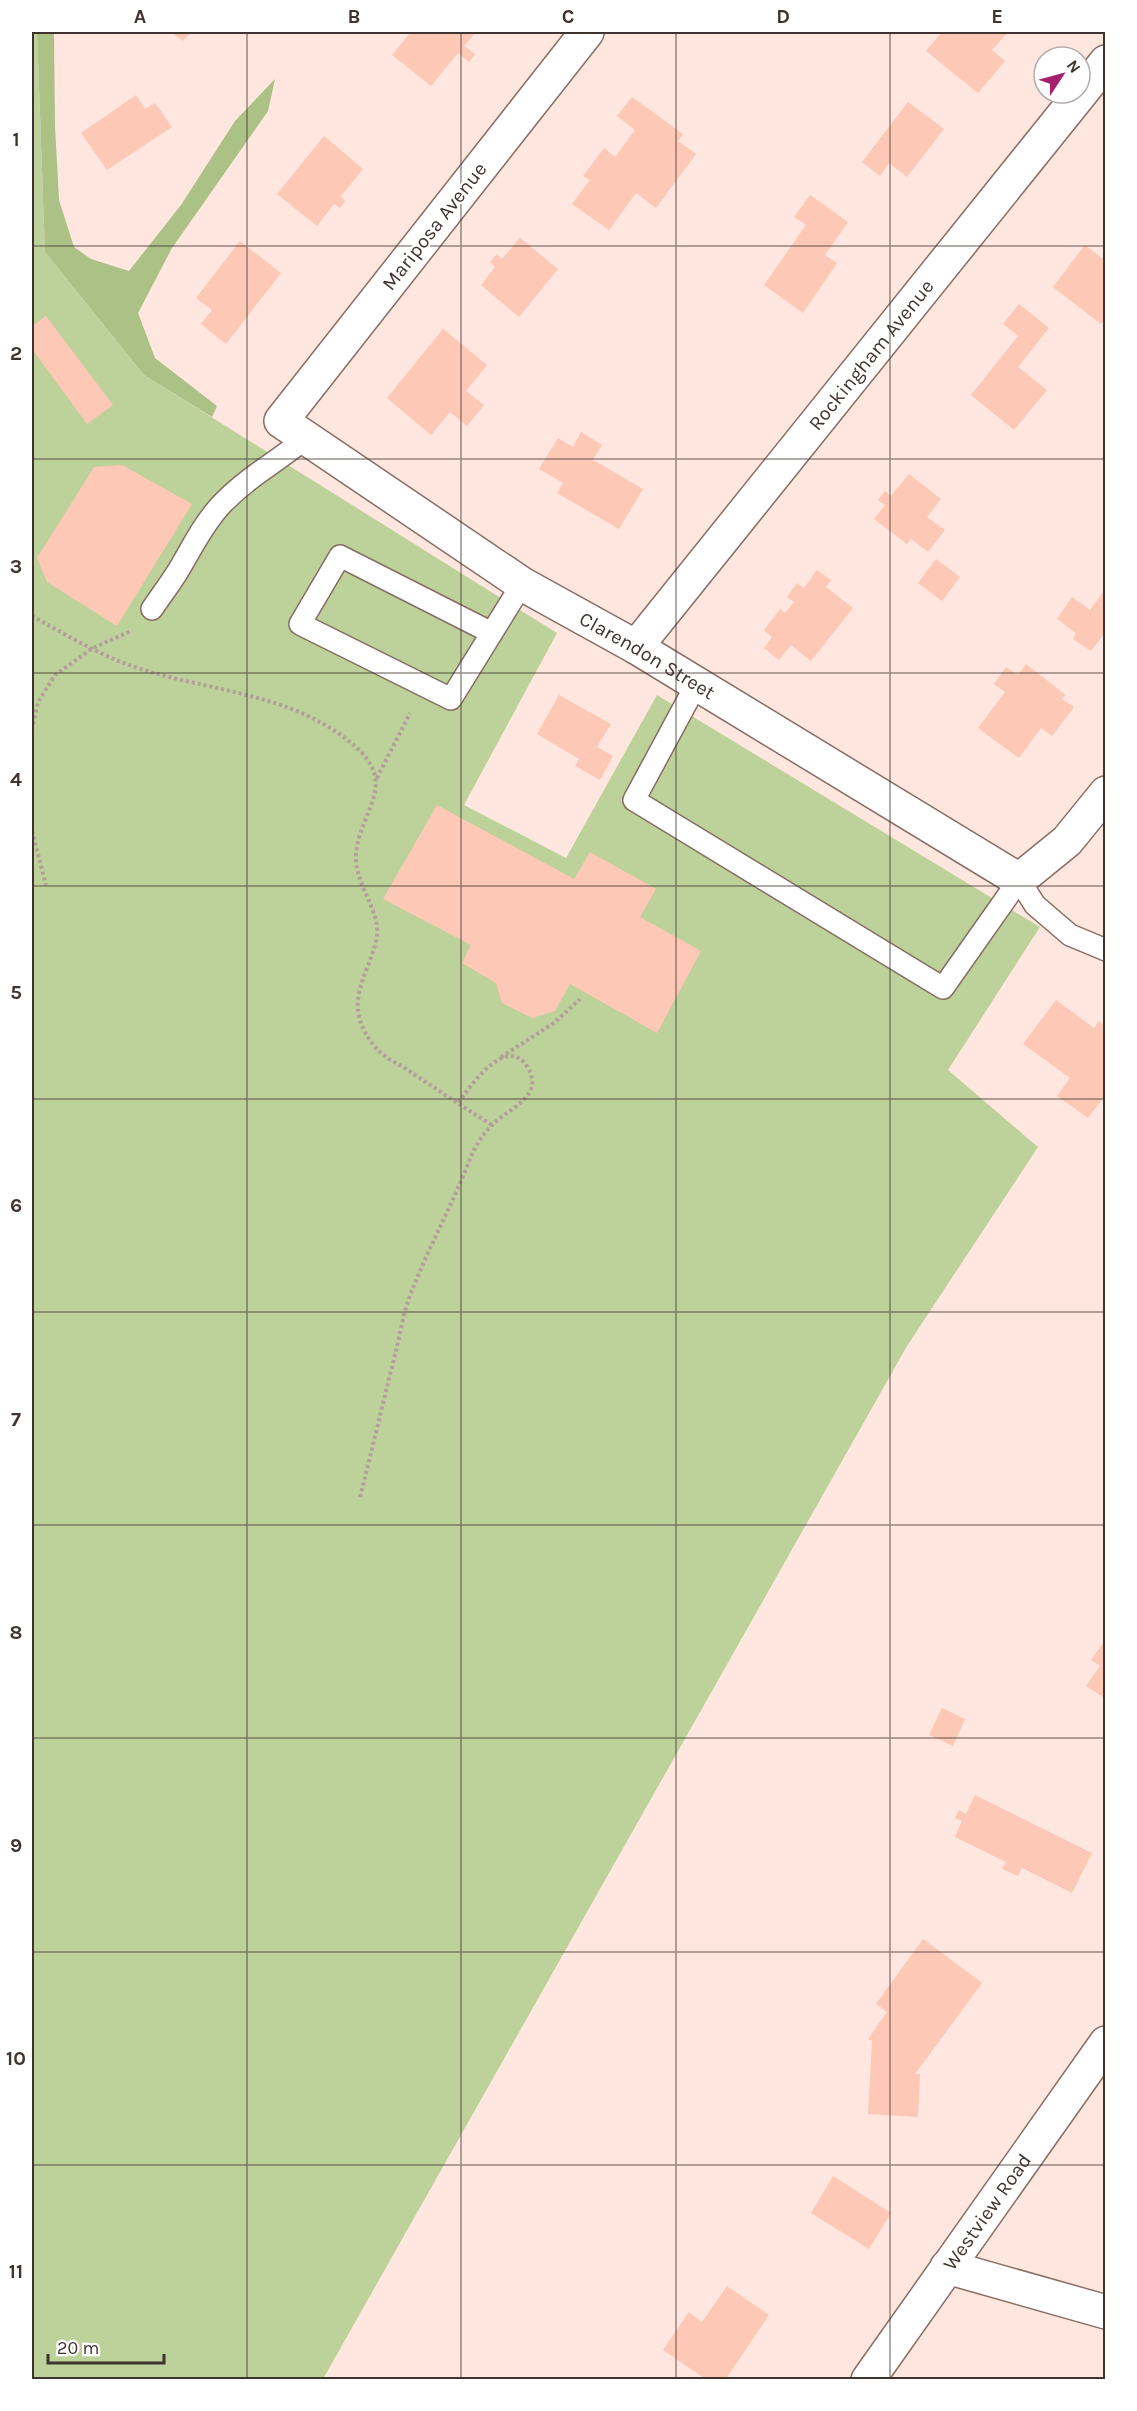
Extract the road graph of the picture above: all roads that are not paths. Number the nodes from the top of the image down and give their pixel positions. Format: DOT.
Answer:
graph roads {
  1 [pos="587,32"];
  2 [pos="1106,62"];
  3 [pos="294,429"];
  4 [pos="522,584"];
  5 [pos="152,609"];
  6 [pos="492,633"];
  7 [pos="636,647"];
  8 [pos="696,685"];
  9 [pos="1106,793"];
  10 [pos="1019,880"];
  11 [pos="1106,950"];
  12 [pos="1106,2043"];
  13 [pos="947,2267"];
  14 [pos="1106,2312"];
  15 [pos="868,2379"];
  1 -- 3 [label="street, Mariposa Avenue"];
  2 -- 7 [label="street, Rockingham Avenue"];
  3 -- 4 [label="street, Clarendon Street"];
  3 -- 5 [label="lane"];
  4 -- 6 [label="lane"];
  4 -- 7 [label="street, Clarendon Street"];
  6 -- 6 [label="lane"];
  7 -- 8 [label="street, Clarendon Street"];
  8 -- 10 [label="street, Clarendon Street"];
  8 -- 10 [label="lane"];
  9 -- 10 [label="street"];
  10 -- 11 [label="lane"];
  12 -- 13 [label="street, Westview Road"];
  13 -- 14 [label="street"];
  13 -- 15 [label="street, Westview Road"];
}
